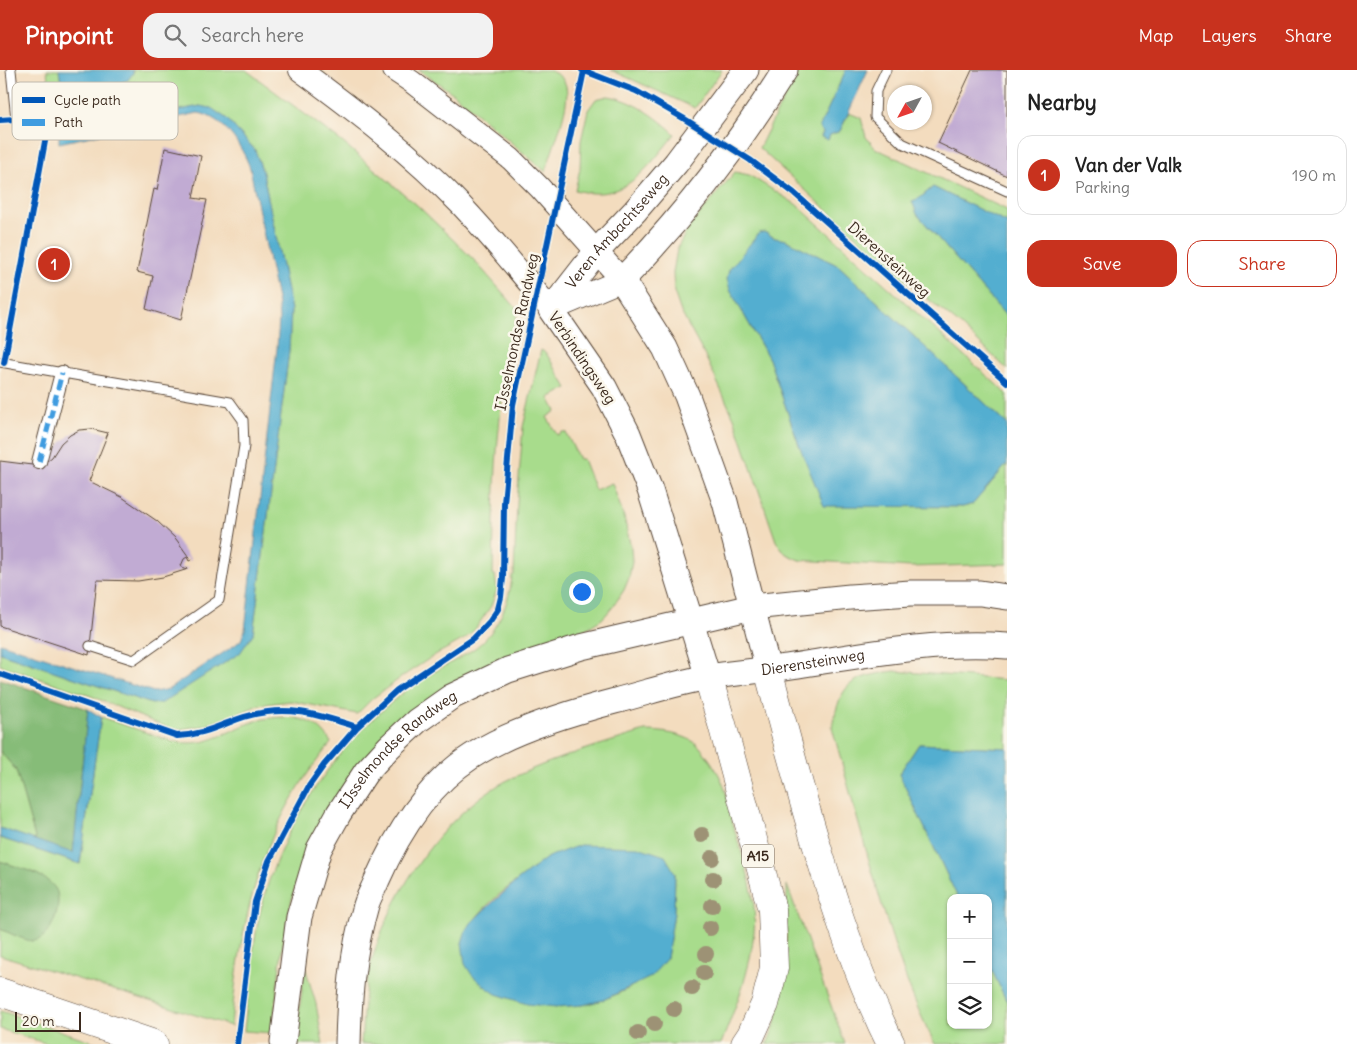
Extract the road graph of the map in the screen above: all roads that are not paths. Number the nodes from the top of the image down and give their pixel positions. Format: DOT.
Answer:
graph roads {
  1 [pos="300,70"];
  2 [pos="394,70"];
  3 [pos="746,70"];
  4 [pos="786,70"];
  5 [pos="886,70"];
  6 [pos="1007,191"];
  7 [pos="598,251"];
  8 [pos="622,280"];
  9 [pos="551,310"];
  10 [pos="0,362"];
  11 [pos="62,373"];
  12 [pos="39,462"];
  13 [pos="1007,597"];
  14 [pos="752,607"];
  15 [pos="690,621"];
  16 [pos="90,646"];
  17 [pos="1007,646"];
  18 [pos="768,669"];
  19 [pos="708,677"];
  20 [pos="0,992"];
  21 [pos="283,1042"];
  22 [pos="154,1044"];
  23 [pos="348,1044"];
  24 [pos="745,1044"];
  25 [pos="891,1044"];
  1 -- 9 [label="street, Verbindingsweg"];
  2 -- 7 [label="street"];
  3 -- 7 [label="main road, Veren Ambachtseweg"];
  4 -- 8 [label="main road, Veren Ambachtseweg"];
  5 -- 6 [label="lane"];
  7 -- 8 [label="street"];
  7 -- 9 [label="main road, Veren Ambachtseweg"];
  8 -- 9 [label="street, Veren Ambachtseweg"];
  8 -- 14 [label="main road"];
  9 -- 15 [label="main road, Verbindingsweg"];
  10 -- 11 [label="lane"];
  11 -- 12 [label="street"];
  11 -- 16 [label="lane"];
  13 -- 14 [label="main road"];
  14 -- 15 [label="main road"];
  14 -- 18 [label="main road"];
  15 -- 19 [label="main road, Verbindingsweg"];
  15 -- 21 [label="main road, IJsselmondse Randweg"];
  17 -- 18 [label="main road, Dierensteinweg"];
  18 -- 19 [label="main road, Dierensteinweg"];
  18 -- 25 [label="highway"];
  19 -- 23 [label="main road"];
  19 -- 24 [label="highway, A15"];
  20 -- 22 [label="highway"];
}
